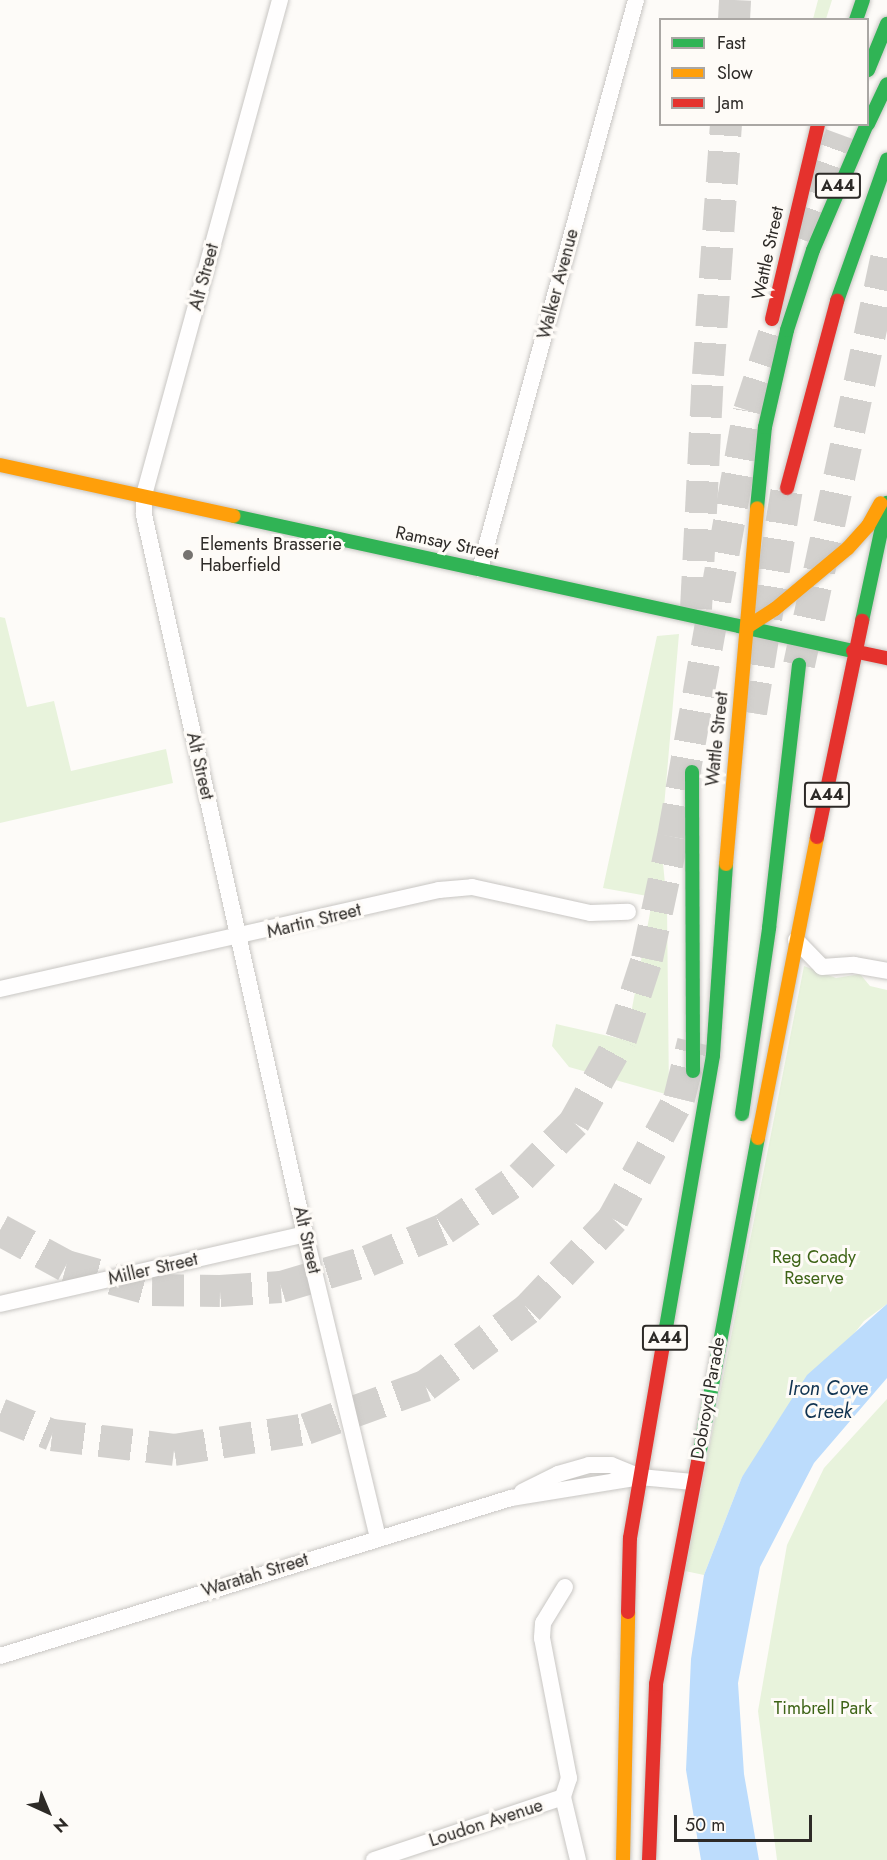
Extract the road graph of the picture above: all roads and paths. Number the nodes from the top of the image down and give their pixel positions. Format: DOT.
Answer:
graph roads {
  1 [pos="280,0"];
  2 [pos="636,0"];
  3 [pos="863,0"];
  4 [pos="857,18"];
  5 [pos="887,24"];
  6 [pos="869,65"];
  7 [pos="887,84"];
  8 [pos="869,120"];
  9 [pos="818,126"];
  10 [pos="866,126"];
  11 [pos="887,160"];
  12 [pos="765,427"];
  13 [pos="0,465"];
  14 [pos="787,488"];
  15 [pos="887,493"];
  16 [pos="144,495"];
  17 [pos="887,503"];
  18 [pos="480,568"];
  19 [pos="747,627"];
  20 [pos="853,651"];
  21 [pos="887,658"];
  22 [pos="799,665"];
  23 [pos="692,772"];
  24 [pos="628,912"];
  25 [pos="238,936"];
  26 [pos="795,939"];
  27 [pos="880,970"];
  28 [pos="0,989"];
  29 [pos="738,1134"];
  30 [pos="691,1198"];
  31 [pos="305,1234"];
  32 [pos="0,1304"];
  33 [pos="673,1475"];
  34 [pos="640,1477"];
  35 [pos="693,1482"];
  36 [pos="669,1498"];
  37 [pos="378,1537"];
  38 [pos="565,1587"];
  39 [pos="654,1614"];
  40 [pos="0,1656"];
  41 [pos="656,1684"];
  42 [pos="563,1797"];
  43 [pos="375,1860"];
  44 [pos="578,1860"];
  45 [pos="623,1860"];
  46 [pos="648,1860"];
  1 -- 16 [label="street, Alt Street"];
  2 -- 18 [label="street, Walker Avenue"];
  3 -- 4 [label="main road"];
  5 -- 6 [label="main road"];
  7 -- 8 [label="main road, Wattle Street / A44"];
  9 -- 12 [label="main road, Wattle Street"];
  10 -- 12 [label="main road, Wattle Street / A44"];
  11 -- 14 [label="main road"];
  12 -- 19 [label="main road, Wattle Street / A44"];
  13 -- 16 [label="main road, Ramsay Street"];
  15 -- 19 [label="main road"];
  16 -- 18 [label="main road, Ramsay Street"];
  16 -- 25 [label="street, Alt Street"];
  17 -- 20 [label="main road, A44"];
  18 -- 19 [label="main road, Ramsay Street"];
  19 -- 20 [label="main road, Ramsay Street"];
  19 -- 30 [label="main road, Wattle Street / A44"];
  20 -- 21 [label="main road, Ramsay Street"];
  20 -- 26 [label="main road, A44"];
  22 -- 29 [label="main road"];
  23 -- 30 [label="main road"];
  24 -- 25 [label="street, Martin Street"];
  25 -- 28 [label="street, Martin Street"];
  25 -- 31 [label="street, Alt Street"];
  26 -- 27 [label="street"];
  26 -- 35 [label="main road, Dobroyd Parade / A44"];
  30 -- 34 [label="main road, A44"];
  31 -- 32 [label="street, Miller Street"];
  31 -- 37 [label="street, Alt Street"];
  33 -- 34 [label="street, Waratah Street"];
  33 -- 35 [label="street, Waratah Street"];
  33 -- 36 [label="main road"];
  34 -- 37 [label="street, Waratah Street"];
  34 -- 45 [label="main road, A44"];
  35 -- 41 [label="main road, Dobroyd Parade / A44"];
  37 -- 40 [label="street, Waratah Street"];
  38 -- 42 [label="street"];
  39 -- 41 [label="main road"];
  41 -- 46 [label="main road, Dobroyd Parade / A44"];
  42 -- 43 [label="street, Loudon Avenue"];
  42 -- 44 [label="street"];
}
